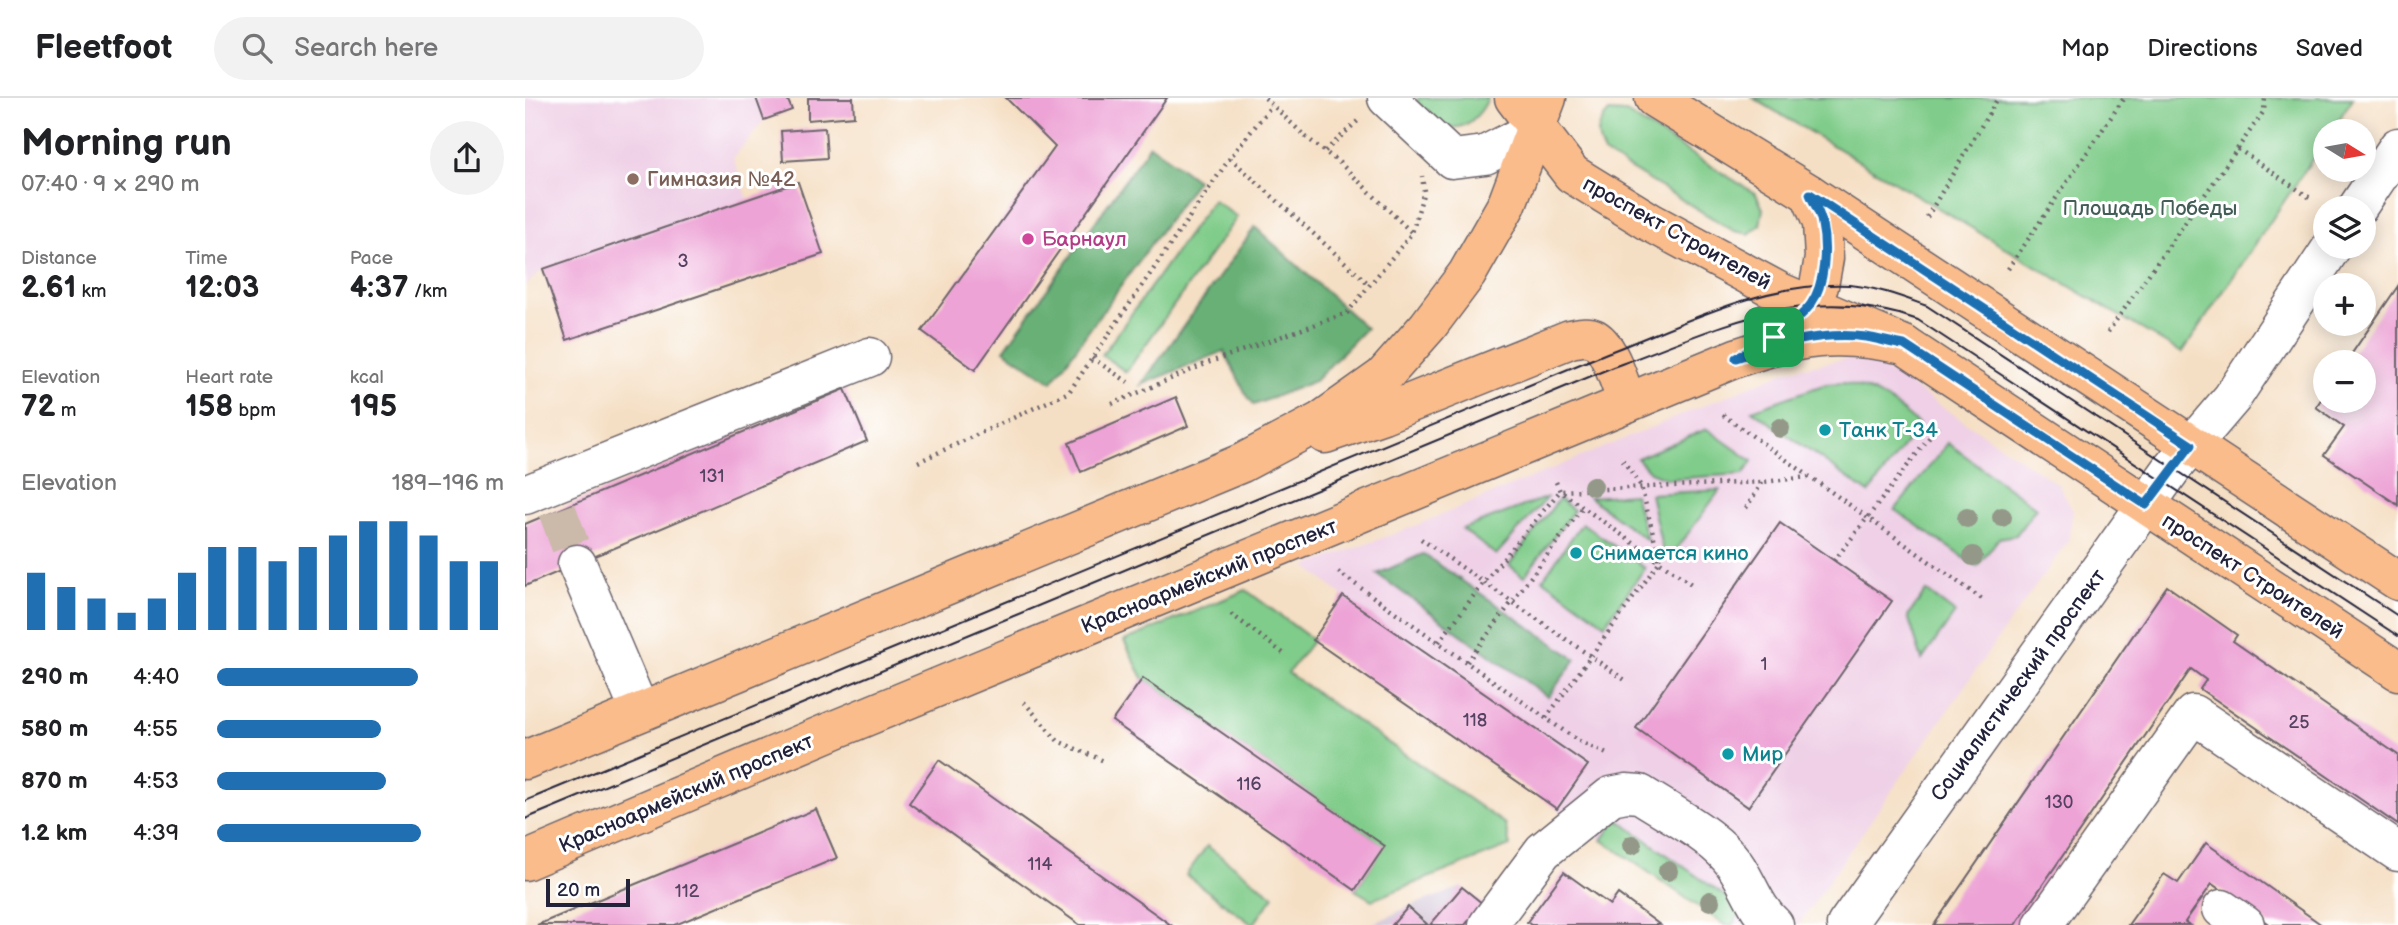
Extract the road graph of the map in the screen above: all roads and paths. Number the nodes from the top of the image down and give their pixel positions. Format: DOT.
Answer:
graph roads {
  1 [pos="1265,98"];
  2 [pos="1514,98"];
  3 [pos="1654,98"];
  4 [pos="1998,98"];
  5 [pos="2124,98"];
  6 [pos="2265,98"];
  7 [pos="1272,105"];
  8 [pos="1375,107"];
  9 [pos="1542,114"];
  10 [pos="2398,147"];
  11 [pos="2238,149"];
  12 [pos="1325,151"];
  13 [pos="1230,158"];
  14 [pos="1810,194"];
  15 [pos="2365,196"];
  16 [pos="2313,200"];
  17 [pos="1927,217"];
  18 [pos="2324,259"];
  19 [pos="2008,269"];
  20 [pos="1370,285"];
  21 [pos="1811,305"];
  22 [pos="2108,332"];
  23 [pos="1904,345"];
  24 [pos="870,357"];
  25 [pos="1092,358"];
  26 [pos="1736,358"];
  27 [pos="1128,382"];
  28 [pos="1627,403"];
  29 [pos="1112,404"];
  30 [pos="1723,415"];
  31 [pos="1939,425"];
  32 [pos="2191,445"];
  33 [pos="1620,456"];
  34 [pos="918,462"];
  35 [pos="1242,463"];
  36 [pos="1808,477"];
  37 [pos="1556,482"];
  38 [pos="1763,482"];
  39 [pos="1641,486"];
  40 [pos="1560,491"];
  41 [pos="543,497"];
  42 [pos="2146,505"];
  43 [pos="1584,506"];
  44 [pos="1746,508"];
  45 [pos="1869,517"];
  46 [pos="1421,539"];
  47 [pos="1660,561"];
  48 [pos="1834,561"];
  49 [pos="577,564"];
  50 [pos="1338,572"];
  51 [pos="2398,581"];
  52 [pos="1484,583"];
  53 [pos="1691,584"];
  54 [pos="1982,598"];
  55 [pos="1513,602"];
  56 [pos="1231,614"];
  57 [pos="1439,642"];
  58 [pos="1287,656"];
  59 [pos="1590,656"];
  60 [pos="1467,662"];
  61 [pos="2398,671"];
  62 [pos="1625,680"];
  63 [pos="1024,702"];
  64 [pos="640,712"];
  65 [pos="1546,718"];
  66 [pos="1609,755"];
  67 [pos="525,760"];
  68 [pos="1104,761"];
  69 [pos="2398,852"];
  70 [pos="525,861"];
  71 [pos="1488,925"];
  72 [pos="1774,925"];
  73 [pos="1846,925"];
  74 [pos="2043,925"];
  1 -- 7 [label="path"];
  2 -- 9 [label="main road, проспект Строителей"];
  3 -- 14 [label="main road"];
  4 -- 17 [label="path"];
  5 -- 19 [label="path"];
  6 -- 11 [label="path"];
  7 -- 12 [label="path"];
  7 -- 13 [label="path"];
  8 -- 9 [label="street"];
  8 -- 12 [label="path"];
  9 -- 21 [label="main road, проспект Строителей"];
  9 -- 35 [label="main road"];
  10 -- 15 [label="street"];
  11 -- 16 [label="path"];
  11 -- 22 [label="path"];
  12 -- 20 [label="path"];
  13 -- 20 [label="path"];
  13 -- 25 [label="path"];
  14 -- 21 [label="main road"];
  14 -- 32 [label="main road"];
  18 -- 32 [label="street"];
  20 -- 29 [label="path"];
  21 -- 23 [label="main road, проспект Строителей"];
  21 -- 26 [label="main road"];
  23 -- 26 [label="main road, Красноармейский проспект"];
  23 -- 42 [label="main road, проспект Строителей"];
  24 -- 41 [label="street"];
  25 -- 27 [label="path"];
  25 -- 34 [label="path"];
  26 -- 28 [label="main road, Красноармейский проспект"];
  28 -- 35 [label="main road"];
  28 -- 70 [label="main road, Красноармейский проспект"];
  30 -- 36 [label="path"];
  31 -- 45 [label="path"];
  32 -- 42 [label="street, Социалистический проспект"];
  32 -- 51 [label="main road"];
  33 -- 39 [label="path"];
  35 -- 64 [label="main road"];
  36 -- 38 [label="path"];
  36 -- 45 [label="path"];
  37 -- 40 [label="path"];
  38 -- 39 [label="path"];
  38 -- 44 [label="path"];
  39 -- 40 [label="path"];
  39 -- 47 [label="path"];
  40 -- 43 [label="path"];
  40 -- 52 [label="path"];
  42 -- 61 [label="main road, проспект Строителей"];
  42 -- 73 [label="street, Социалистический проспект"];
  43 -- 47 [label="path"];
  43 -- 55 [label="path"];
  45 -- 48 [label="path"];
  45 -- 54 [label="path"];
  46 -- 52 [label="path"];
  47 -- 53 [label="path"];
  47 -- 59 [label="path"];
  49 -- 64 [label="street"];
  50 -- 57 [label="path"];
  52 -- 55 [label="path"];
  52 -- 57 [label="path"];
  55 -- 59 [label="path"];
  55 -- 60 [label="path"];
  56 -- 58 [label="path"];
  57 -- 60 [label="path"];
  59 -- 62 [label="path"];
  59 -- 65 [label="path"];
  60 -- 65 [label="path"];
  63 -- 68 [label="path"];
  64 -- 67 [label="main road"];
  65 -- 66 [label="path"];
  69 -- 74 [label="street"];
  71 -- 72 [label="street"];
}
